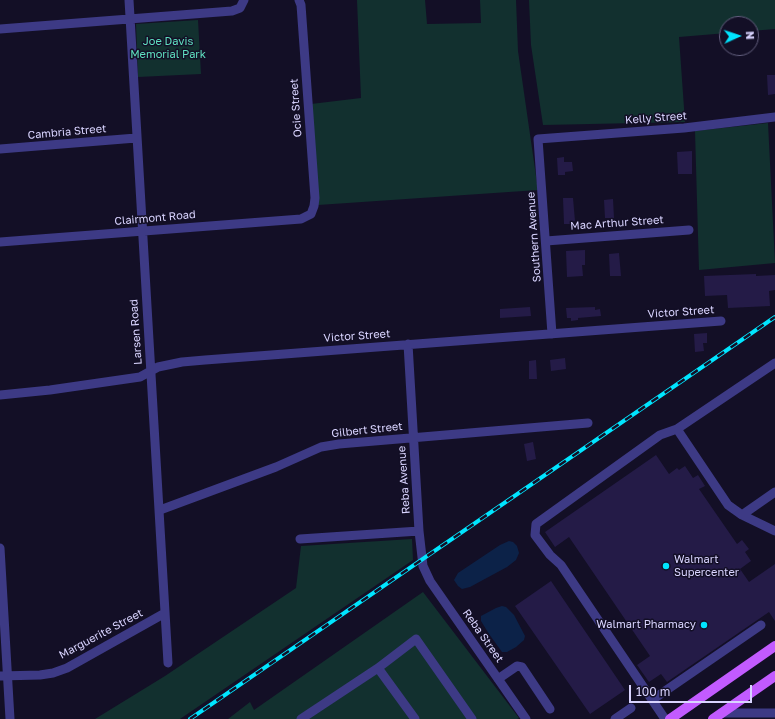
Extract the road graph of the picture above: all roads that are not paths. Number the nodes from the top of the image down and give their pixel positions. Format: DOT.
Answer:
graph roads {
  1 [pos="129,0"];
  2 [pos="244,0"];
  3 [pos="299,0"];
  4 [pos="130,19"];
  5 [pos="0,29"];
  6 [pos="775,117"];
  7 [pos="136,138"];
  8 [pos="538,139"];
  9 [pos="0,149"];
  10 [pos="311,214"];
  11 [pos="689,230"];
  12 [pos="142,231"];
  13 [pos="546,240"];
  14 [pos="0,242"];
  15 [pos="720,321"];
  16 [pos="552,334"];
  17 [pos="408,344"];
  18 [pos="775,363"];
  19 [pos="151,371"];
  20 [pos="0,395"];
  21 [pos="588,423"];
  22 [pos="677,429"];
  23 [pos="414,437"];
  24 [pos="775,492"];
  25 [pos="160,510"];
  26 [pos="742,515"];
  27 [pos="419,531"];
  28 [pos="775,531"];
  29 [pos="300,539"];
  30 [pos="0,548"];
  31 [pos="423,566"];
  32 [pos="1,582"];
  33 [pos="165,613"];
  34 [pos="761,626"];
  35 [pos="775,646"];
  36 [pos="168,663"];
  37 [pos="378,668"];
  38 [pos="4,676"];
  39 [pos="775,676"];
  40 [pos="498,678"];
  41 [pos="652,700"];
  42 [pos="631,708"];
  43 [pos="550,709"];
  44 [pos="775,713"];
  45 [pos="724,716"];
  46 [pos="10,719"];
  47 [pos="301,719"];
  48 [pos="415,719"];
  49 [pos="472,719"];
  50 [pos="526,719"];
  51 [pos="615,719"];
  52 [pos="665,719"];
  53 [pos="670,719"];
  54 [pos="712,719"];
  1 -- 4 [label="street, Larsen Road"];
  2 -- 4 [label="street"];
  3 -- 10 [label="street, Ocie Street"];
  4 -- 5 [label="street"];
  4 -- 7 [label="street, Larsen Road"];
  6 -- 8 [label="street, Kelly Street"];
  7 -- 9 [label="street, Cambria Street"];
  7 -- 12 [label="street, Larsen Road"];
  8 -- 13 [label="street, Southern Avenue"];
  10 -- 12 [label="street, Clairmont Road"];
  11 -- 13 [label="street, Mac Arthur Street"];
  12 -- 14 [label="street, Clairmont Road"];
  12 -- 19 [label="street, Larsen Road"];
  13 -- 16 [label="street, Southern Avenue"];
  15 -- 16 [label="street, Victor Street"];
  16 -- 17 [label="street, Victor Street"];
  17 -- 19 [label="street, Victor Street"];
  17 -- 23 [label="street, Reba Avenue"];
  18 -- 22 [label="street"];
  19 -- 20 [label="street, Victor Street"];
  19 -- 25 [label="street, Larsen Road"];
  21 -- 23 [label="street, Gilbert Street"];
  22 -- 26 [label="street"];
  22 -- 41 [label="street"];
  23 -- 25 [label="street, Gilbert Street"];
  23 -- 27 [label="street, Reba Avenue"];
  24 -- 26 [label="street"];
  25 -- 33 [label="street, Larsen Road"];
  26 -- 28 [label="street"];
  27 -- 29 [label="street"];
  27 -- 31 [label="street, Reba Avenue"];
  30 -- 32 [label="street"];
  31 -- 40 [label="street, Reba Street"];
  32 -- 38 [label="street"];
  33 -- 36 [label="street, Larsen Road"];
  33 -- 38 [label="street, Marguerite Street"];
  34 -- 41 [label="street"];
  35 -- 53 [label="main road"];
  37 -- 47 [label="street"];
  37 -- 48 [label="street"];
  37 -- 49 [label="street"];
  38 -- 46 [label="street"];
  39 -- 45 [label="main road"];
  40 -- 43 [label="street"];
  40 -- 50 [label="street, Reba Street"];
  41 -- 52 [label="street"];
  42 -- 51 [label="street"];
  44 -- 45 [label="street"];
  45 -- 54 [label="main road"];
}
